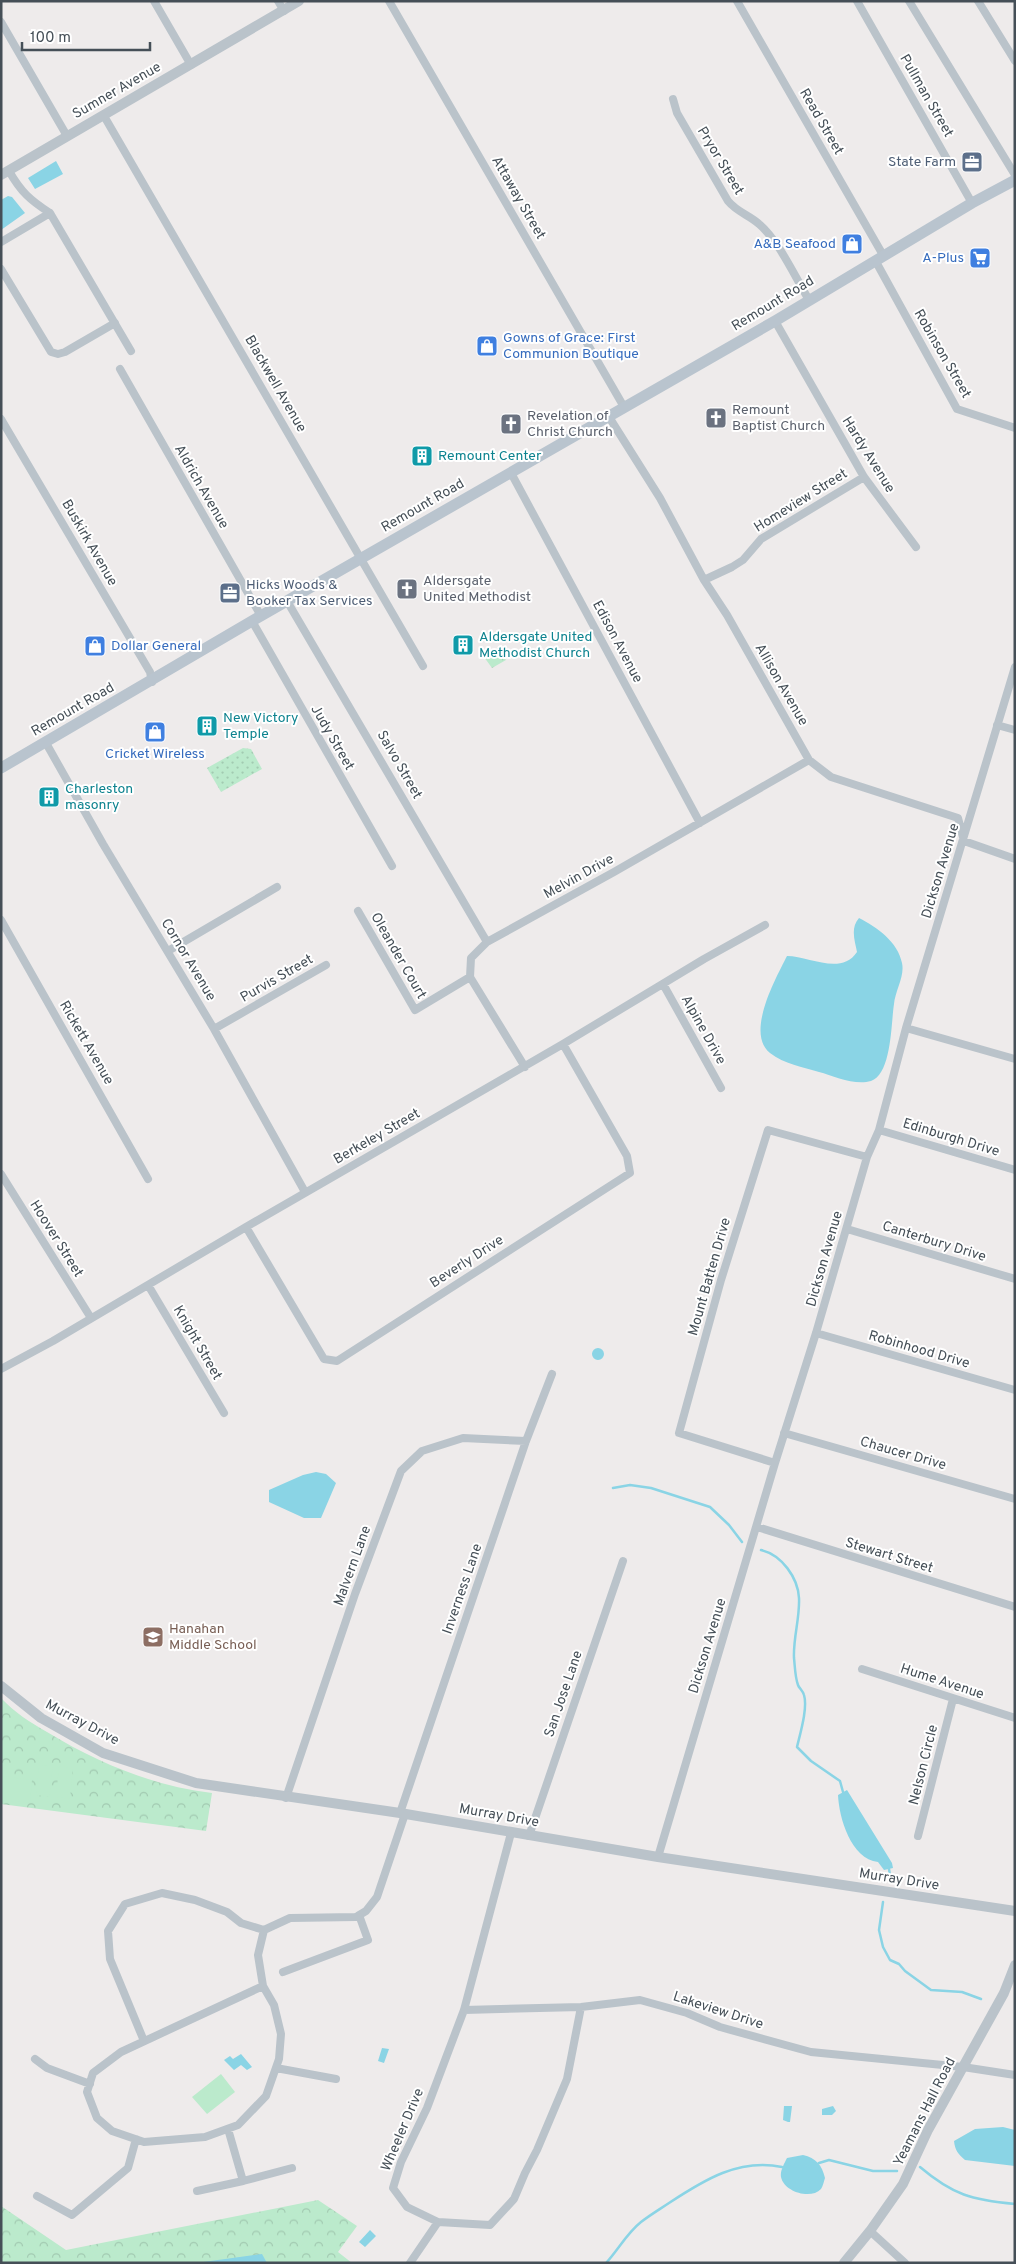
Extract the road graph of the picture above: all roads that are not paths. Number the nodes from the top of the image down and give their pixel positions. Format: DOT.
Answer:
graph roads {
  1 [pos="154,1"];
  2 [pos="299,1"];
  3 [pos="389,1"];
  4 [pos="736,1"];
  5 [pos="857,1"];
  6 [pos="909,1"];
  7 [pos="978,1"];
  8 [pos="281,6"];
  9 [pos="1,22"];
  10 [pos="1015,61"];
  11 [pos="191,64"];
  12 [pos="673,99"];
  13 [pos="104,116"];
  14 [pos="67,136"];
  15 [pos="5,173"];
  16 [pos="1015,175"];
  17 [pos="1015,180"];
  18 [pos="972,203"];
  19 [pos="50,213"];
  20 [pos="1,242"];
  21 [pos="879,258"];
  22 [pos="1,269"];
  23 [pos="809,300"];
  24 [pos="775,321"];
  25 [pos="115,323"];
  26 [pos="131,351"];
  27 [pos="120,369"];
  28 [pos="624,407"];
  29 [pos="609,417"];
  30 [pos="1,419"];
  31 [pos="1015,428"];
  32 [pos="511,473"];
  33 [pos="864,477"];
  34 [pos="916,547"];
  35 [pos="361,559"];
  36 [pos="704,580"];
  37 [pos="287,601"];
  38 [pos="257,619"];
  39 [pos="423,666"];
  40 [pos="1015,667"];
  41 [pos="152,682"];
  42 [pos="997,725"];
  43 [pos="1015,730"];
  44 [pos="46,743"];
  45 [pos="809,760"];
  46 [pos="1,768"];
  47 [pos="700,823"];
  48 [pos="964,841"];
  49 [pos="1015,859"];
  50 [pos="392,866"];
  51 [pos="277,887"];
  52 [pos="358,912"];
  53 [pos="1,920"];
  54 [pos="765,925"];
  55 [pos="487,942"];
  56 [pos="168,951"];
  57 [pos="326,965"];
  58 [pos="470,977"];
  59 [pos="662,984"];
  60 [pos="906,1028"];
  61 [pos="214,1029"];
  62 [pos="563,1044"];
  63 [pos="1015,1059"];
  64 [pos="524,1066"];
  65 [pos="721,1088"];
  66 [pos="879,1130"];
  67 [pos="867,1157"];
  68 [pos="1015,1170"];
  69 [pos="1,1174"];
  70 [pos="148,1179"];
  71 [pos="305,1192"];
  72 [pos="246,1226"];
  73 [pos="847,1229"];
  74 [pos="1015,1279"];
  75 [pos="148,1285"];
  76 [pos="91,1318"];
  77 [pos="816,1334"];
  78 [pos="1,1368"];
  79 [pos="552,1374"];
  80 [pos="1015,1390"];
  81 [pos="224,1413"];
  82 [pos="784,1433"];
  83 [pos="526,1441"];
  84 [pos="775,1463"];
  85 [pos="1015,1499"];
  86 [pos="756,1527"];
  87 [pos="623,1561"];
  88 [pos="1015,1607"];
  89 [pos="862,1669"];
  90 [pos="1,1686"];
  91 [pos="953,1699"];
  92 [pos="1015,1718"];
  93 [pos="286,1798"];
  94 [pos="402,1813"];
  95 [pos="511,1833"];
  96 [pos="529,1836"];
  97 [pos="918,1836"];
  98 [pos="658,1857"];
  99 [pos="1015,1911"];
  100 [pos="359,1915"];
  101 [pos="264,1930"];
  102 [pos="1015,1965"];
  103 [pos="284,1972"];
  104 [pos="263,1986"];
  105 [pos="581,2008"];
  106 [pos="464,2010"];
  107 [pos="144,2041"];
  108 [pos="35,2059"];
  109 [pos="276,2068"];
  110 [pos="963,2068"];
  111 [pos="1015,2075"];
  112 [pos="336,2080"];
  113 [pos="90,2084"];
  114 [pos="228,2129"];
  115 [pos="136,2139"];
  116 [pos="292,2168"];
  117 [pos="243,2182"];
  118 [pos="197,2191"];
  119 [pos="38,2196"];
  120 [pos="438,2222"];
  121 [pos="870,2231"];
  122 [pos="410,2263"];
  123 [pos="844,2263"];
  124 [pos="905,2263"];
  1 -- 11 [label="street"];
  2 -- 8 [label="street, Sumner Avenue"];
  3 -- 28 [label="street, Attaway Street"];
  4 -- 21 [label="street, Read Street"];
  5 -- 18 [label="street, Pullman Street"];
  6 -- 16 [label="street"];
  7 -- 10 [label="street"];
  8 -- 11 [label="street, Sumner Avenue"];
  9 -- 14 [label="street"];
  11 -- 13 [label="street, Sumner Avenue"];
  12 -- 23 [label="street, Pryor Street"];
  13 -- 14 [label="street, Sumner Avenue"];
  13 -- 35 [label="street, Blackwell Avenue"];
  14 -- 15 [label="street, Sumner Avenue"];
  15 -- 19 [label="street"];
  17 -- 18 [label="main road, Remount Road"];
  18 -- 21 [label="main road, Remount Road"];
  19 -- 20 [label="street"];
  19 -- 25 [label="street"];
  21 -- 23 [label="main road, Remount Road"];
  21 -- 31 [label="street, Robinson Street"];
  22 -- 25 [label="street"];
  23 -- 24 [label="main road, Remount Road"];
  24 -- 28 [label="main road, Remount Road"];
  24 -- 33 [label="street, Hardy Avenue"];
  25 -- 26 [label="street"];
  27 -- 38 [label="street, Aldrich Avenue"];
  28 -- 29 [label="main road, Remount Road"];
  29 -- 32 [label="main road, Remount Road"];
  29 -- 36 [label="street, Allison Avenue"];
  30 -- 41 [label="street, Buskirk Avenue"];
  32 -- 35 [label="main road, Remount Road"];
  32 -- 47 [label="street, Edison Avenue"];
  33 -- 34 [label="street, Hardy Avenue"];
  33 -- 36 [label="street, Homeview Street"];
  35 -- 37 [label="main road, Remount Road"];
  35 -- 39 [label="street, Blackwell Avenue"];
  36 -- 45 [label="street, Allison Avenue"];
  37 -- 38 [label="main road, Remount Road"];
  37 -- 55 [label="street, Salvo Street"];
  38 -- 41 [label="main road, Remount Road"];
  38 -- 50 [label="street, Judy Street"];
  40 -- 42 [label="street, Dickson Avenue"];
  41 -- 44 [label="main road, Remount Road"];
  42 -- 43 [label="street"];
  42 -- 48 [label="street, Dickson Avenue"];
  44 -- 46 [label="main road, Remount Road"];
  44 -- 56 [label="street, Cornor Avenue"];
  45 -- 47 [label="street, Melvin Drive"];
  45 -- 48 [label="street, Allison Avenue"];
  47 -- 55 [label="street, Melvin Drive"];
  48 -- 49 [label="street"];
  48 -- 60 [label="street, Dickson Avenue"];
  51 -- 56 [label="street"];
  52 -- 58 [label="street, Oleander Court"];
  53 -- 70 [label="street, Rickett Avenue"];
  54 -- 59 [label="street, Berkeley Street"];
  55 -- 58 [label="street, Melvin Drive"];
  56 -- 61 [label="street, Cornor Avenue"];
  57 -- 61 [label="street, Purvis Street"];
  58 -- 64 [label="street"];
  59 -- 62 [label="street, Berkeley Street"];
  59 -- 65 [label="street, Alpine Drive"];
  60 -- 63 [label="street"];
  60 -- 66 [label="street, Dickson Avenue"];
  61 -- 71 [label="street, Cornor Avenue"];
  62 -- 64 [label="street, Berkeley Street"];
  62 -- 72 [label="street, Beverly Drive"];
  64 -- 71 [label="street, Berkeley Street"];
  66 -- 67 [label="street, Dickson Avenue"];
  66 -- 68 [label="street, Edinburgh Drive"];
  67 -- 73 [label="street, Dickson Avenue"];
  67 -- 84 [label="street, Mount Batten Drive"];
  69 -- 76 [label="street, Hoover Street"];
  71 -- 72 [label="street, Berkeley Street"];
  72 -- 75 [label="street, Berkeley Street"];
  73 -- 74 [label="street, Canterbury Drive"];
  73 -- 77 [label="street, Dickson Avenue"];
  75 -- 76 [label="street, Berkeley Street"];
  75 -- 81 [label="street, Knight Street"];
  76 -- 78 [label="street, Berkeley Street"];
  77 -- 80 [label="street, Robinhood Drive"];
  77 -- 82 [label="street, Dickson Avenue"];
  79 -- 83 [label="street, Inverness Lane"];
  82 -- 84 [label="street, Dickson Avenue"];
  82 -- 85 [label="street, Chaucer Drive"];
  83 -- 93 [label="street, Malvern Lane"];
  83 -- 94 [label="street, Inverness Lane"];
  84 -- 86 [label="street, Dickson Avenue"];
  86 -- 88 [label="street, Stewart Street"];
  86 -- 98 [label="street, Dickson Avenue"];
  87 -- 96 [label="street, San Jose Lane"];
  89 -- 91 [label="street, Hume Avenue"];
  90 -- 93 [label="street, Murray Drive"];
  91 -- 92 [label="street, Hume Avenue"];
  91 -- 97 [label="street, Nelson Circle"];
  93 -- 94 [label="street, Murray Drive"];
  94 -- 95 [label="street, Murray Drive"];
  94 -- 100 [label="street, Inverness Lane"];
  95 -- 96 [label="street, Murray Drive"];
  95 -- 106 [label="street, Wheeler Drive"];
  96 -- 98 [label="street, Murray Drive"];
  98 -- 99 [label="street, Murray Drive"];
  100 -- 101 [label="street"];
  100 -- 103 [label="street"];
  101 -- 104 [label="street"];
  101 -- 107 [label="street"];
  102 -- 110 [label="street, Yeamans Hall Road"];
  104 -- 107 [label="street"];
  104 -- 109 [label="street"];
  105 -- 106 [label="street, Lakeview Drive"];
  105 -- 110 [label="street, Lakeview Drive"];
  105 -- 120 [label="street, Wheeler Drive"];
  106 -- 120 [label="street, Wheeler Drive"];
  107 -- 113 [label="street"];
  108 -- 113 [label="street"];
  109 -- 112 [label="street"];
  109 -- 114 [label="street"];
  110 -- 111 [label="street, Lakeview Drive"];
  110 -- 121 [label="street, Yeamans Hall Road"];
  113 -- 115 [label="street"];
  114 -- 115 [label="street"];
  114 -- 117 [label="street"];
  115 -- 119 [label="street"];
  116 -- 117 [label="street"];
  117 -- 118 [label="street"];
  120 -- 122 [label="street"];
  121 -- 123 [label="street, Yeamans Hall Road"];
  121 -- 124 [label="street"];
}
